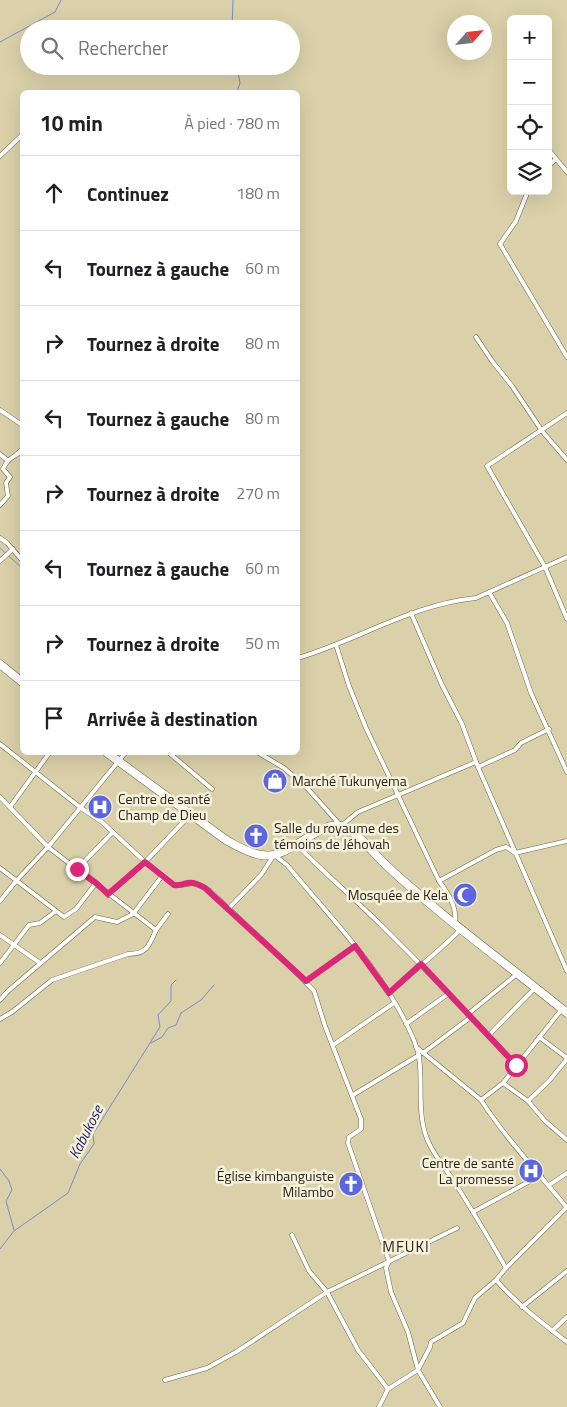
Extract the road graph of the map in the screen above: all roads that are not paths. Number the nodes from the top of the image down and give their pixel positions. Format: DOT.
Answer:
graph roads {
  1 [pos="20,137"];
  2 [pos="549,150"];
  3 [pos="0,156"];
  4 [pos="556,159"];
  5 [pos="552,162"];
  6 [pos="567,172"];
  7 [pos="526,195"];
  8 [pos="476,337"];
  9 [pos="567,358"];
  10 [pos="0,410"];
  11 [pos="567,413"];
  12 [pos="20,424"];
  13 [pos="542,431"];
  14 [pos="20,453"];
  15 [pos="0,454"];
  16 [pos="7,460"];
  17 [pos="567,460"];
  18 [pos="0,505"];
  19 [pos="0,538"];
  20 [pos="13,549"];
  21 [pos="567,557"];
  22 [pos="20,558"];
  23 [pos="0,561"];
  24 [pos="545,566"];
  25 [pos="489,592"];
  26 [pos="411,613"];
  27 [pos="567,618"];
  28 [pos="336,645"];
  29 [pos="300,657"];
  30 [pos="0,664"];
  31 [pos="20,676"];
  32 [pos="549,729"];
  33 [pos="0,744"];
  34 [pos="48,755"];
  35 [pos="110,755"];
  36 [pos="124,755"];
  37 [pos="172,755"];
  38 [pos="262,755"];
  39 [pos="118,762"];
  40 [pos="477,764"];
  41 [pos="35,770"];
  42 [pos="567,772"];
  43 [pos="212,789"];
  44 [pos="399,796"];
  45 [pos="0,797"];
  46 [pos="10,807"];
  47 [pos="81,808"];
  48 [pos="191,814"];
  49 [pos="340,826"];
  50 [pos="113,832"];
  51 [pos="567,842"];
  52 [pos="297,845"];
  53 [pos="48,847"];
  54 [pos="516,853"];
  55 [pos="274,855"];
  56 [pos="145,862"];
  57 [pos="0,868"];
  58 [pos="77,869"];
  59 [pos="162,876"];
  60 [pos="17,880"];
  61 [pos="439,881"];
  62 [pos="96,883"];
  63 [pos="108,894"];
  64 [pos="0,901"];
  65 [pos="229,908"];
  66 [pos="56,911"];
  67 [pos="133,914"];
  68 [pos="168,914"];
  69 [pos="455,923"];
  70 [pos="462,928"];
  71 [pos="156,930"];
  72 [pos="0,935"];
  73 [pos="14,945"];
  74 [pos="355,946"];
  75 [pos="0,963"];
  76 [pos="40,963"];
  77 [pos="421,964"];
  78 [pos="567,971"];
  79 [pos="517,974"];
  80 [pos="306,981"];
  81 [pos="535,988"];
  82 [pos="389,993"];
  83 [pos="448,994"];
  84 [pos="0,1000"];
  85 [pos="394,1003"];
  86 [pos="565,1011"];
  87 [pos="469,1015"];
  88 [pos="0,1019"];
  89 [pos="406,1024"];
  90 [pos="488,1036"];
  91 [pos="539,1037"];
  92 [pos="333,1045"];
  93 [pos="416,1047"];
  94 [pos="567,1050"];
  95 [pos="423,1053"];
  96 [pos="419,1055"];
  97 [pos="566,1058"];
  98 [pos="516,1065"];
  99 [pos="503,1083"];
  100 [pos="353,1095"];
  101 [pos="482,1100"];
  102 [pos="528,1101"];
  103 [pos="567,1140"];
  104 [pos="567,1173"];
  105 [pos="541,1175"];
  106 [pos="549,1186"];
  107 [pos="567,1207"];
  108 [pos="473,1212"];
  109 [pos="457,1228"];
  110 [pos="292,1235"];
  111 [pos="388,1261"];
  112 [pos="506,1268"];
  113 [pos="567,1270"];
  114 [pos="496,1280"];
  115 [pos="327,1292"];
  116 [pos="522,1306"];
  117 [pos="567,1317"];
  118 [pos="552,1331"];
  119 [pos="567,1342"];
  120 [pos="418,1370"];
  121 [pos="165,1380"];
  122 [pos="388,1389"];
  123 [pos="379,1407"];
  124 [pos="440,1407"];
  1 -- 3 [label="street"];
  2 -- 4 [label="street"];
  4 -- 5 [label="street"];
  4 -- 6 [label="street"];
  7 -- 9 [label="street"];
  8 -- 13 [label="street"];
  10 -- 12 [label="street"];
  11 -- 13 [label="street"];
  13 -- 17 [label="street"];
  13 -- 24 [label="street"];
  14 -- 16 [label="street"];
  15 -- 16 [label="street"];
  16 -- 18 [label="street"];
  19 -- 20 [label="street"];
  20 -- 22 [label="street"];
  20 -- 23 [label="street"];
  21 -- 24 [label="street"];
  24 -- 25 [label="street"];
  24 -- 27 [label="street"];
  25 -- 26 [label="street"];
  25 -- 32 [label="street"];
  26 -- 28 [label="street"];
  26 -- 40 [label="street"];
  28 -- 29 [label="street"];
  28 -- 44 [label="street"];
  30 -- 31 [label="highway"];
  32 -- 40 [label="street"];
  32 -- 42 [label="street"];
  33 -- 41 [label="street"];
  34 -- 41 [label="street"];
  35 -- 39 [label="highway"];
  36 -- 39 [label="street"];
  37 -- 43 [label="street"];
  38 -- 49 [label="street"];
  39 -- 47 [label="street"];
  39 -- 48 [label="highway"];
  40 -- 44 [label="street"];
  40 -- 54 [label="street"];
  41 -- 46 [label="street"];
  41 -- 47 [label="street"];
  44 -- 49 [label="street"];
  44 -- 61 [label="street"];
  45 -- 46 [label="street"];
  46 -- 53 [label="street"];
  47 -- 50 [label="street"];
  47 -- 53 [label="street"];
  48 -- 55 [label="highway"];
  48 -- 56 [label="street"];
  49 -- 52 [label="highway"];
  49 -- 69 [label="highway"];
  50 -- 56 [label="street"];
  50 -- 58 [label="street"];
  51 -- 54 [label="street"];
  52 -- 55 [label="highway"];
  52 -- 77 [label="street"];
  53 -- 58 [label="street"];
  53 -- 60 [label="street"];
  54 -- 61 [label="street"];
  54 -- 78 [label="street"];
  55 -- 65 [label="street"];
  55 -- 74 [label="street"];
  56 -- 59 [label="street"];
  56 -- 63 [label="street"];
  57 -- 60 [label="street"];
  58 -- 62 [label="street"];
  59 -- 65 [label="street"];
  59 -- 67 [label="street"];
  60 -- 64 [label="street"];
  60 -- 66 [label="street"];
  61 -- 69 [label="street"];
  62 -- 63 [label="street"];
  62 -- 66 [label="street"];
  63 -- 67 [label="street"];
  65 -- 80 [label="street"];
  66 -- 73 [label="street"];
  67 -- 71 [label="street"];
  67 -- 76 [label="street"];
  68 -- 71 [label="street"];
  69 -- 70 [label="highway"];
  70 -- 77 [label="street"];
  70 -- 79 [label="highway"];
  71 -- 88 [label="street"];
  72 -- 73 [label="street"];
  73 -- 75 [label="street"];
  73 -- 76 [label="street"];
  74 -- 80 [label="street"];
  74 -- 82 [label="street"];
  76 -- 84 [label="street"];
  77 -- 82 [label="street"];
  77 -- 83 [label="street"];
  79 -- 81 [label="highway"];
  79 -- 87 [label="street"];
  80 -- 92 [label="street"];
  81 -- 86 [label="highway"];
  81 -- 90 [label="street"];
  82 -- 85 [label="street"];
  83 -- 87 [label="street"];
  83 -- 89 [label="street"];
  85 -- 89 [label="street"];
  85 -- 92 [label="street"];
  86 -- 91 [label="street"];
  87 -- 90 [label="street"];
  87 -- 95 [label="street"];
  89 -- 93 [label="street"];
  90 -- 98 [label="street"];
  91 -- 97 [label="street"];
  91 -- 98 [label="street"];
  92 -- 100 [label="street"];
  93 -- 95 [label="street"];
  93 -- 96 [label="street"];
  94 -- 97 [label="street"];
  95 -- 101 [label="street"];
  96 -- 100 [label="street"];
  96 -- 108 [label="street"];
  97 -- 102 [label="street"];
  98 -- 99 [label="street"];
  99 -- 101 [label="street"];
  99 -- 102 [label="street"];
  100 -- 111 [label="street"];
  101 -- 105 [label="street"];
  102 -- 103 [label="street"];
  104 -- 106 [label="street"];
  105 -- 106 [label="street"];
  105 -- 108 [label="street"];
  106 -- 107 [label="street"];
  107 -- 112 [label="street"];
  108 -- 112 [label="street"];
  109 -- 111 [label="street"];
  110 -- 115 [label="street"];
  111 -- 115 [label="street"];
  111 -- 120 [label="street"];
  112 -- 114 [label="street"];
  113 -- 116 [label="street"];
  114 -- 116 [label="street"];
  114 -- 120 [label="street"];
  115 -- 121 [label="street"];
  115 -- 122 [label="street"];
  116 -- 118 [label="street"];
  117 -- 118 [label="street"];
  118 -- 119 [label="street"];
  120 -- 122 [label="street"];
  120 -- 124 [label="street"];
  122 -- 123 [label="street"];
}
